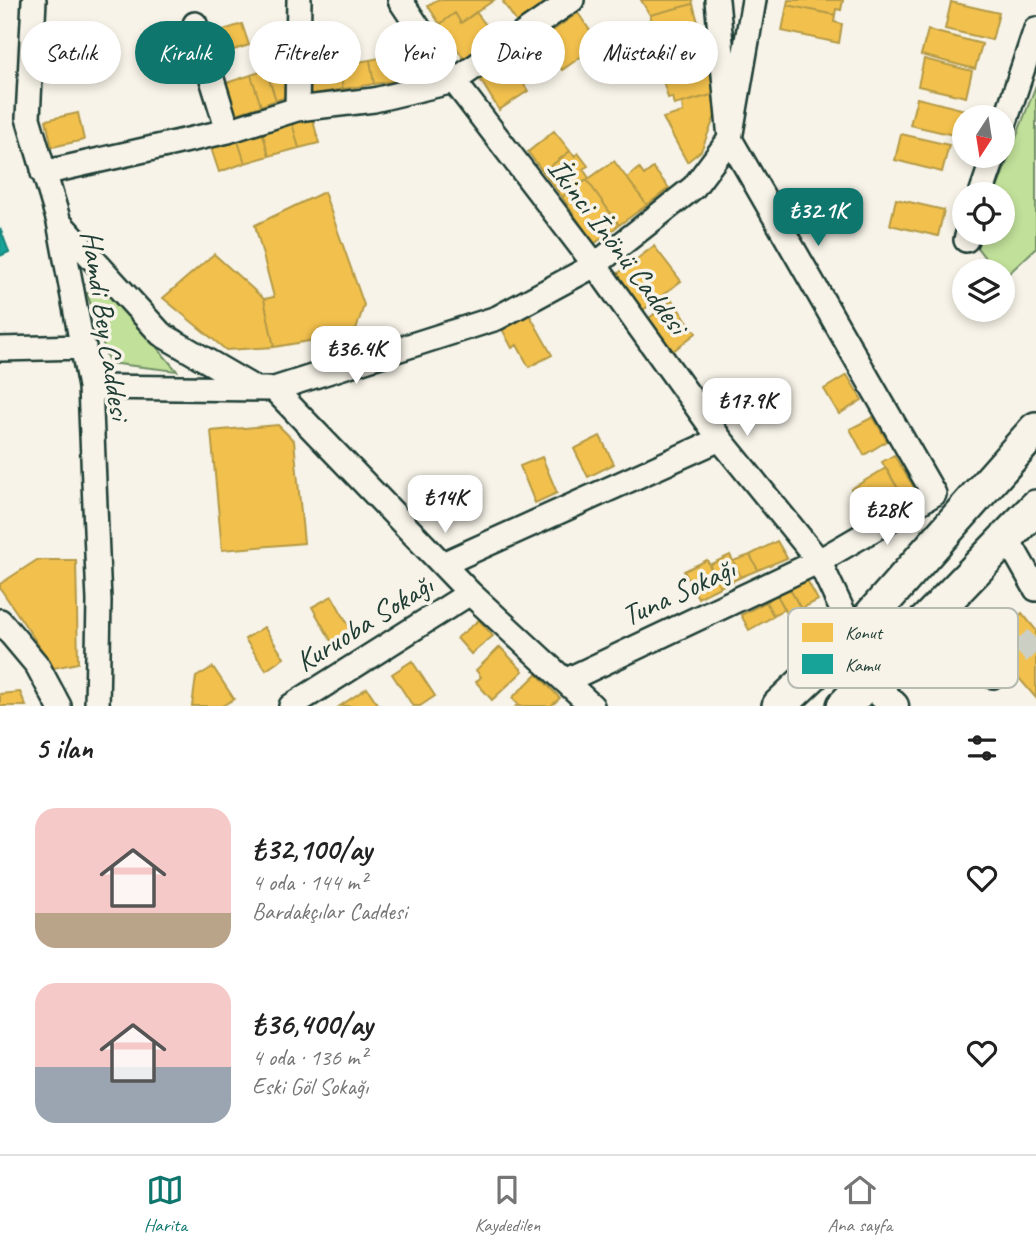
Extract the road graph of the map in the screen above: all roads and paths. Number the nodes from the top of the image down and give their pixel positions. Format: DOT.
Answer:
graph roads {
  1 [pos="34,0"];
  2 [pos="299,0"];
  3 [pos="400,0"];
  4 [pos="572,0"];
  5 [pos="717,0"];
  6 [pos="754,0"];
  7 [pos="414,21"];
  8 [pos="1036,29"];
  9 [pos="457,79"];
  10 [pos="214,84"];
  11 [pos="441,84"];
  12 [pos="456,84"];
  13 [pos="1011,105"];
  14 [pos="298,109"];
  15 [pos="228,131"];
  16 [pos="730,139"];
  17 [pos="43,173"];
  18 [pos="59,222"];
  19 [pos="596,265"];
  20 [pos="84,347"];
  21 [pos="0,349"];
  22 [pos="90,387"];
  23 [pos="266,389"];
  24 [pos="1036,429"];
  25 [pos="720,439"];
  26 [pos="1036,507"];
  27 [pos="1007,538"];
  28 [pos="819,561"];
  29 [pos="443,564"];
  30 [pos="1036,589"];
  31 [pos="470,593"];
  32 [pos="841,608"];
  33 [pos="878,608"];
  34 [pos="941,608"];
  35 [pos="0,621"];
  36 [pos="565,681"];
  37 [pos="798,688"];
  38 [pos="862,688"];
  39 [pos="876,688"];
  40 [pos="59,706"];
  41 [pos="97,706"];
  42 [pos="291,706"];
  43 [pos="592,706"];
  44 [pos="779,706"];
  45 [pos="844,706"];
  46 [pos="894,706"];
  1 -- 17 [label="street, Hamdi Bey Caddesi"];
  2 -- 14 [label="street"];
  3 -- 7 [label="street, İkinci İnönü Caddesi"];
  4 -- 9 [label="street"];
  5 -- 16 [label="street"];
  6 -- 16 [label="street"];
  8 -- 13 [label="street"];
  10 -- 15 [label="street"];
  11 -- 14 [label="street"];
  12 -- 19 [label="street, İkinci İnönü Caddesi"];
  14 -- 15 [label="street"];
  15 -- 17 [label="street"];
  16 -- 19 [label="street"];
  16 -- 28 [label="street, Tuna Sokağı"];
  17 -- 18 [label="street, Hamdi Bey Caddesi"];
  18 -- 20 [label="street, Hamdi Bey Caddesi"];
  18 -- 23 [label="street"];
  19 -- 23 [label="street"];
  19 -- 25 [label="street, İkinci İnönü Caddesi"];
  20 -- 21 [label="street"];
  20 -- 22 [label="street, Hamdi Bey Caddesi"];
  22 -- 23 [label="street"];
  22 -- 41 [label="street, Hamdi Bey Caddesi"];
  23 -- 29 [label="street"];
  24 -- 33 [label="highway"];
  25 -- 28 [label="street, İkinci İnönü Caddesi"];
  25 -- 29 [label="street"];
  26 -- 27 [label="highway"];
  27 -- 30 [label="street"];
  27 -- 34 [label="highway"];
  28 -- 32 [label="street, İkinci İnönü Caddesi"];
  28 -- 36 [label="street, Tuna Sokağı"];
  29 -- 31 [label="street"];
  31 -- 36 [label="street"];
  31 -- 42 [label="street, Kuruoba Sokağı"];
  35 -- 40 [label="street"];
  36 -- 43 [label="street"];
  37 -- 44 [label="highway"];
  38 -- 45 [label="highway"];
  39 -- 46 [label="main road"];
}
